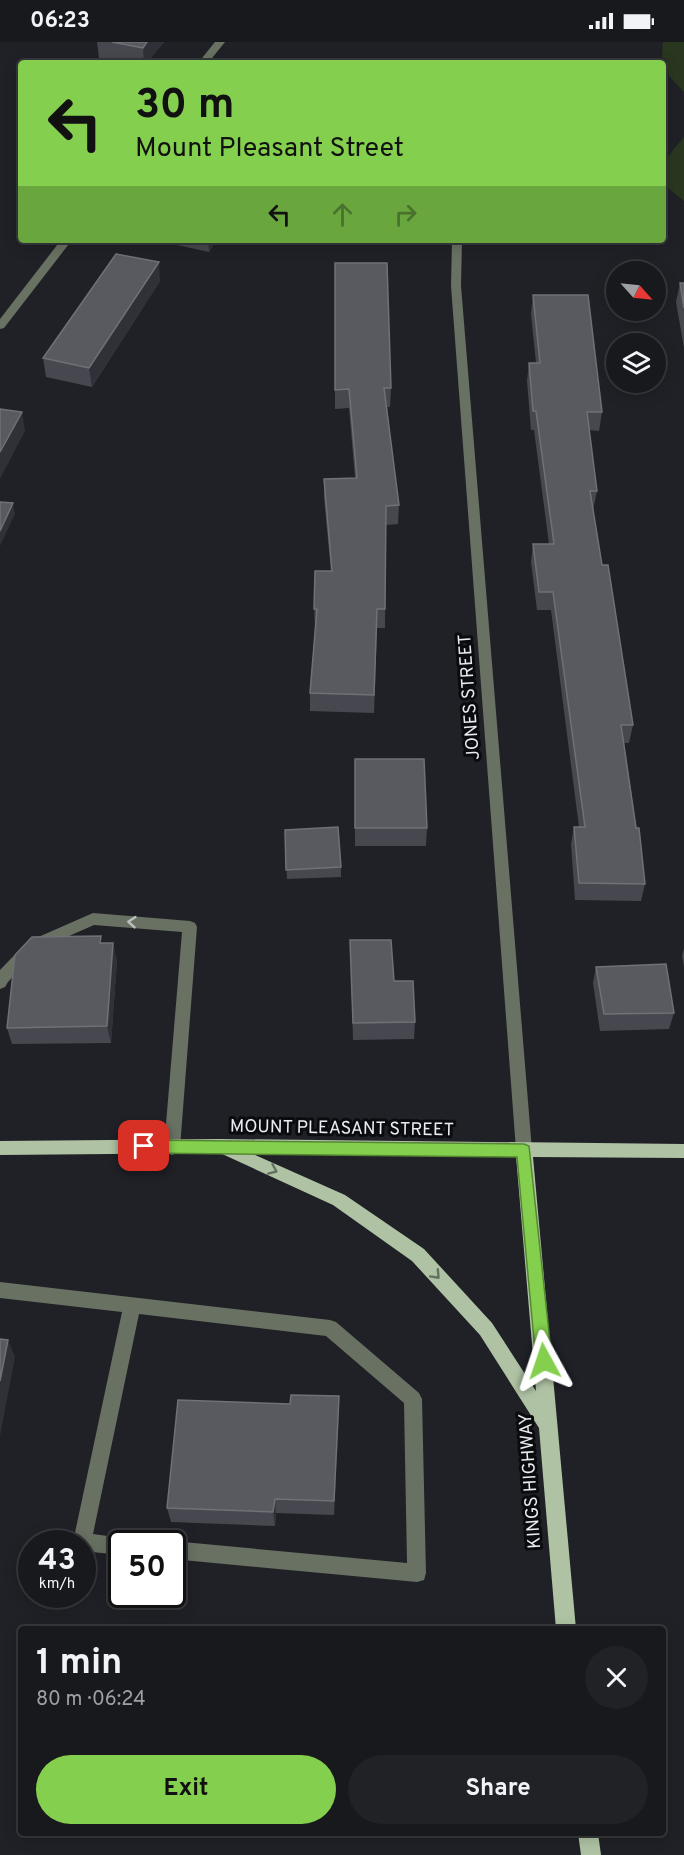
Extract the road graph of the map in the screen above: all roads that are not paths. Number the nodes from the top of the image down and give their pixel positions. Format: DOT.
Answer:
graph roads {
  1 [pos="220,42"];
  2 [pos="205,60"];
  3 [pos="65,243"];
  4 [pos="457,243"];
  5 [pos="0,326"];
  6 [pos="0,983"];
  7 [pos="220,1146"];
  8 [pos="0,1148"];
  9 [pos="172,1148"];
  10 [pos="524,1150"];
  11 [pos="684,1151"];
  12 [pos="0,1290"];
  13 [pos="132,1305"];
  14 [pos="549,1428"];
  15 [pos="108,1544"];
  16 [pos="186,1551"];
  17 [pos="566,1626"];
  18 [pos="588,1836"];
  19 [pos="591,1855"];
  1 -- 2 [label="street"];
  3 -- 5 [label="street"];
  4 -- 10 [label="street, JONES STREET"];
  9 -- 6 [label="street, one-way"];
  7 -- 9 [label="main road, MOUNT PLEASANT STREET"];
  7 -- 10 [label="main road, MOUNT PLEASANT STREET"];
  7 -- 14 [label="main road, one-way"];
  8 -- 9 [label="main road, MOUNT PLEASANT STREET"];
  10 -- 11 [label="main road, MOUNT PLEASANT STREET"];
  10 -- 14 [label="main road, KINGS HIGHWAY"];
  12 -- 13 [label="street"];
  13 -- 15 [label="street"];
  13 -- 16 [label="street"];
  14 -- 17 [label="main road, KINGS HIGHWAY"];
  18 -- 19 [label="main road"];
}
